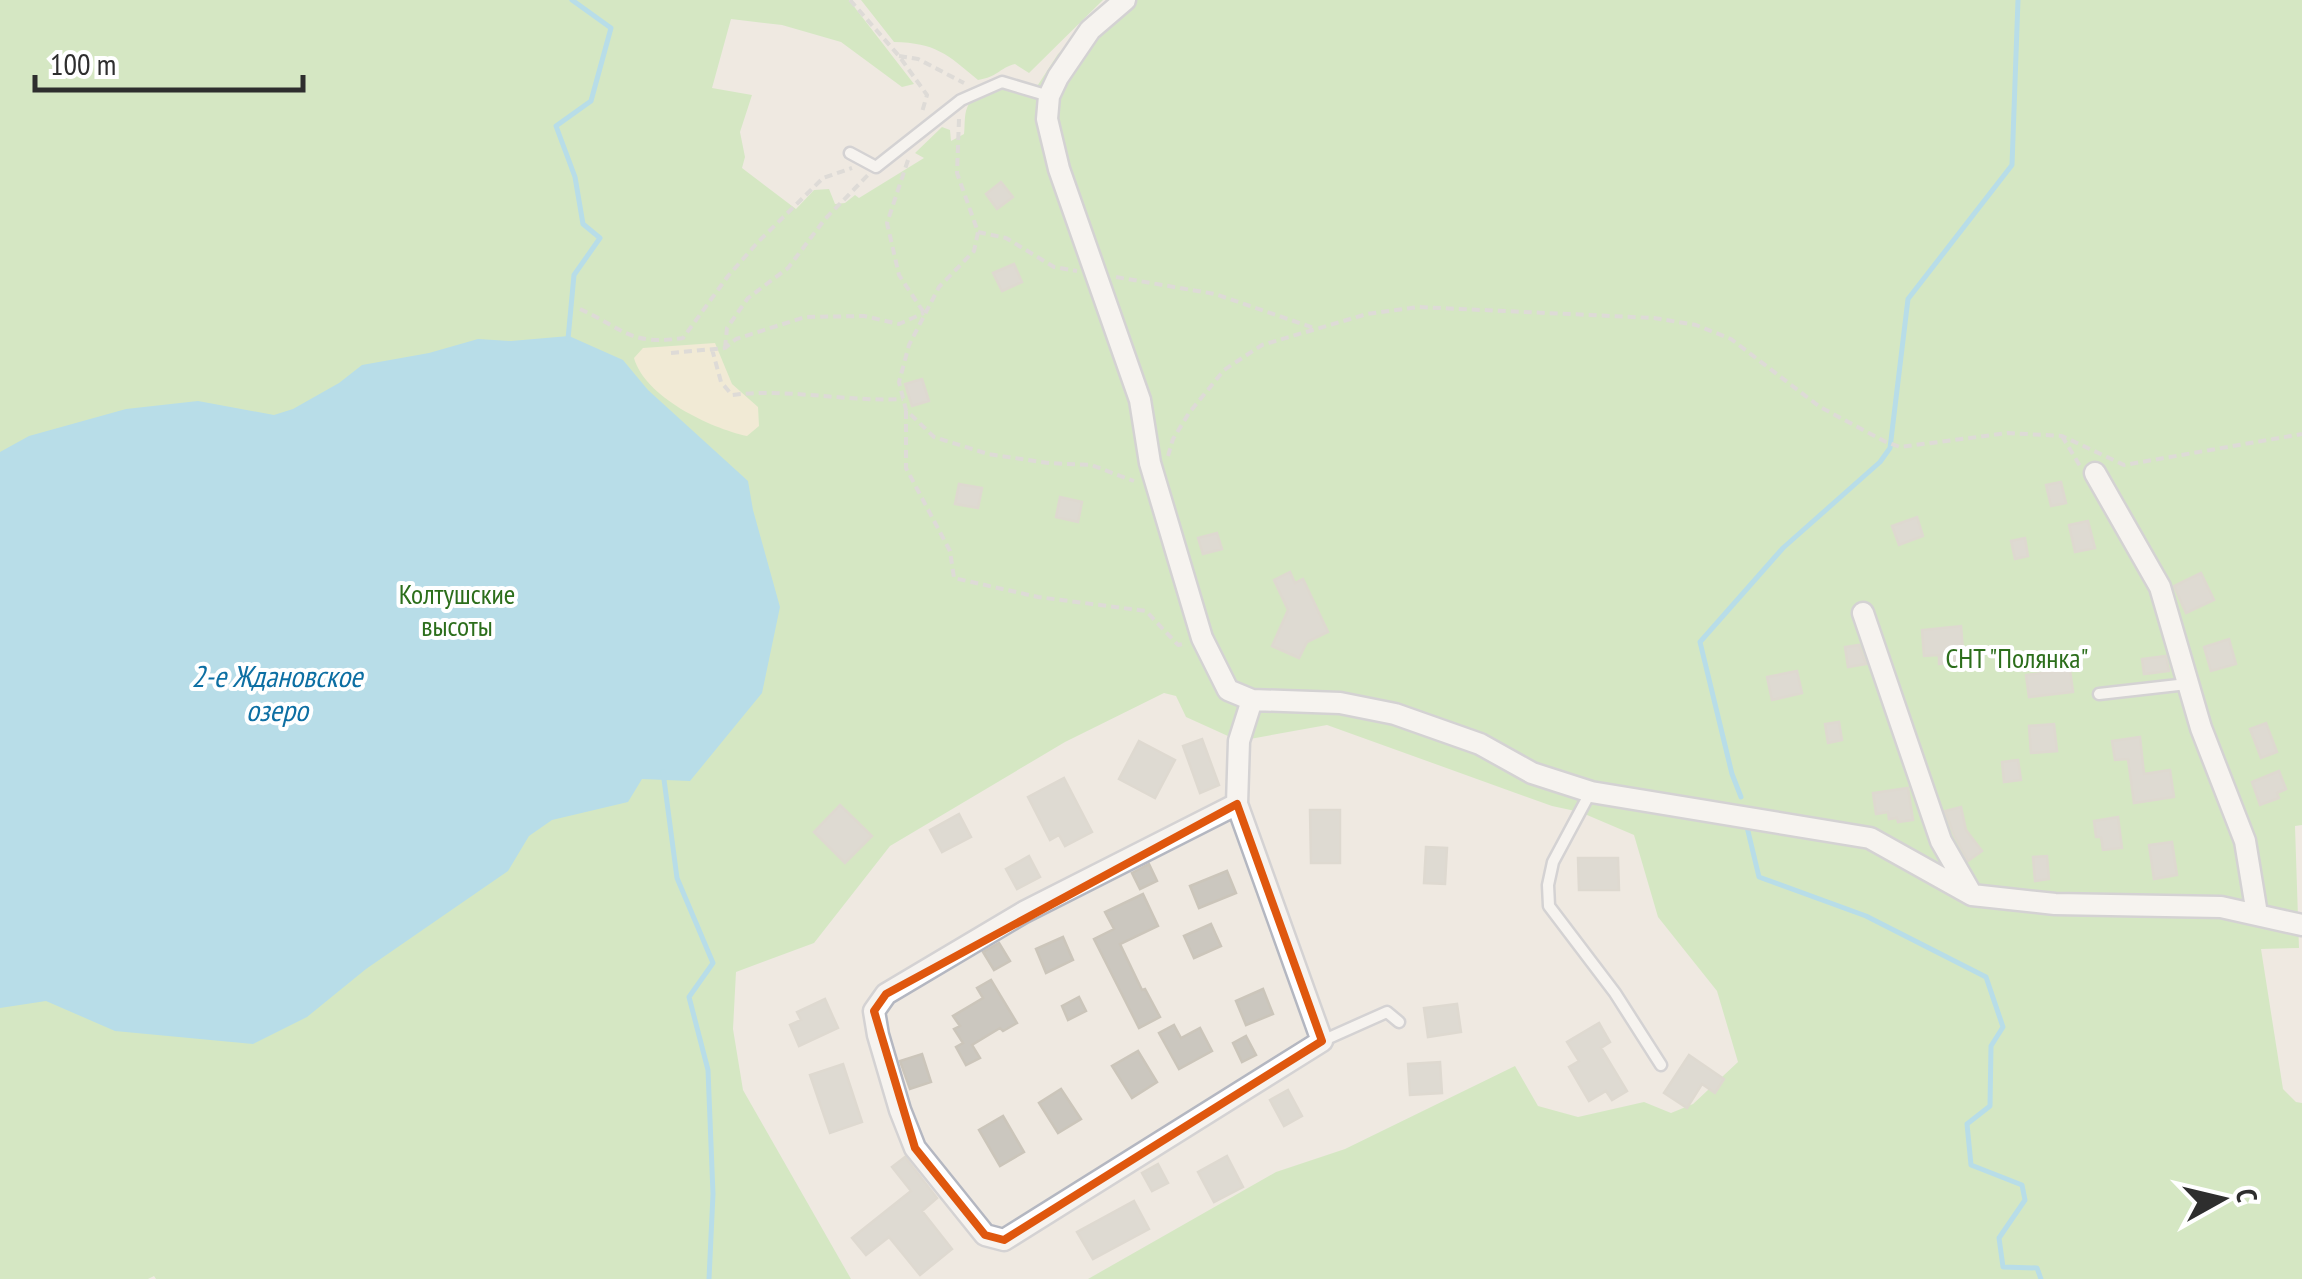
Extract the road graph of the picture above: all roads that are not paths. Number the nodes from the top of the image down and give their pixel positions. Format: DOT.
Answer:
graph roads {
  1 [pos="1125,0"];
  2 [pos="1049,96"];
  3 [pos="850,153"];
  4 [pos="2094,474"];
  5 [pos="1863,613"];
  6 [pos="2187,684"];
  7 [pos="2099,694"];
  8 [pos="1252,700"];
  9 [pos="1590,792"];
  10 [pos="1236,804"];
  11 [pos="1972,895"];
  12 [pos="2257,914"];
  13 [pos="2302,925"];
  14 [pos="1399,1022"];
  15 [pos="1322,1041"];
  16 [pos="1661,1064"];
  1 -- 2 [label="street"];
  2 -- 3 [label="lane"];
  2 -- 8 [label="street"];
  4 -- 6 [label="street"];
  5 -- 11 [label="street"];
  6 -- 7 [label="lane"];
  6 -- 12 [label="street"];
  8 -- 9 [label="street"];
  8 -- 10 [label="street"];
  9 -- 11 [label="street"];
  9 -- 16 [label="lane"];
  10 -- 15 [label="street"];
  10 -- 15 [label="street"];
  11 -- 12 [label="street"];
  12 -- 13 [label="street"];
  14 -- 15 [label="lane"];
}
